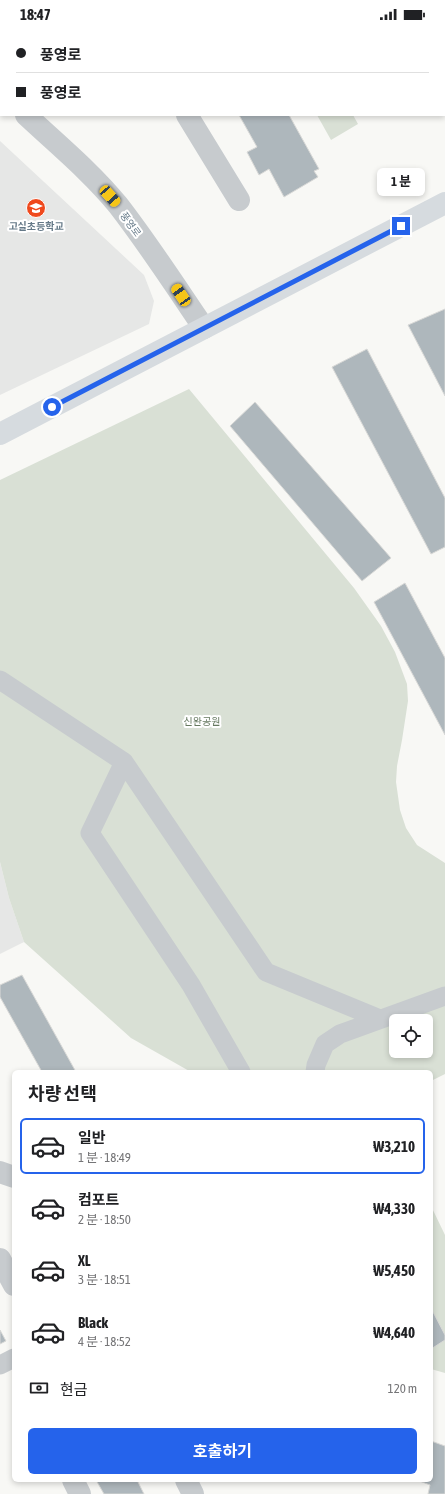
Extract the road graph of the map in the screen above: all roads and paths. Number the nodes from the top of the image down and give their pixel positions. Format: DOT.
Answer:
graph roads {
  1 [pos="188,116"];
  2 [pos="34,117"];
  3 [pos="239,200"];
  4 [pos="445,203"];
  5 [pos="204,328"];
  6 [pos="0,434"];
  7 [pos="0,680"];
  8 [pos="124,762"];
  9 [pos="445,996"];
  10 [pos="380,1019"];
  11 [pos="240,1070"];
  12 [pos="315,1070"];
  13 [pos="0,1172"];
  14 [pos="12,1175"];
  15 [pos="0,1259"];
  16 [pos="12,1281"];
  17 [pos="12,1359"];
  18 [pos="0,1365"];
  19 [pos="73,1482"];
  20 [pos="187,1482"];
  21 [pos="80,1494"];
  22 [pos="193,1494"];
  1 -- 3 [label="street"];
  2 -- 5 [label="street, 풍영로"];
  4 -- 5 [label="main road"];
  5 -- 6 [label="main road"];
  7 -- 8 [label="street"];
  8 -- 10 [label="street"];
  8 -- 11 [label="street"];
  9 -- 10 [label="street"];
  10 -- 12 [label="street"];
  13 -- 14 [label="street"];
  15 -- 16 [label="street"];
  17 -- 18 [label="street"];
  19 -- 21 [label="street"];
  20 -- 22 [label="street"];
}
